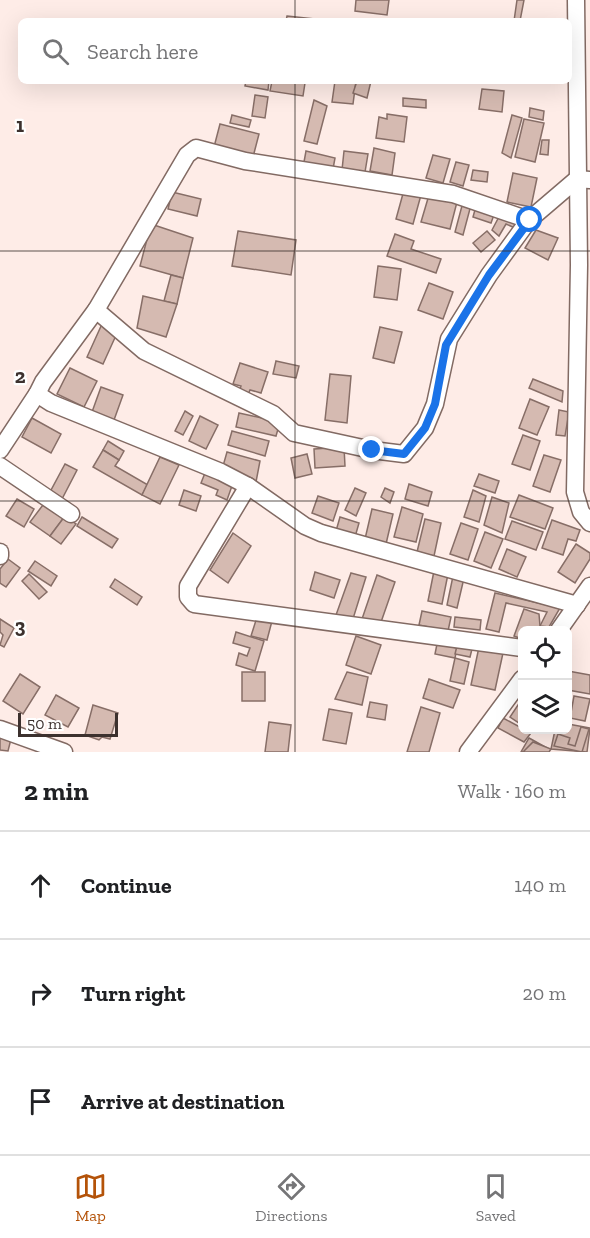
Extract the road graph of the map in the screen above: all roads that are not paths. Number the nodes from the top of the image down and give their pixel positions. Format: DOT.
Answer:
graph roads {
  1 [pos="576,0"];
  2 [pos="583,179"];
  3 [pos="530,220"];
  4 [pos="584,266"];
  5 [pos="96,310"];
  6 [pos="37,394"];
  7 [pos="0,450"];
  8 [pos="0,466"];
  9 [pos="248,486"];
  10 [pos="71,514"];
  11 [pos="590,523"];
  12 [pos="590,586"];
  13 [pos="577,605"];
  14 [pos="562,626"];
  15 [pos="518,647"];
  16 [pos="521,680"];
  17 [pos="0,729"];
  18 [pos="64,752"];
  19 [pos="468,752"];
  1 -- 2 [label="street"];
  2 -- 3 [label="street"];
  2 -- 4 [label="street"];
  3 -- 5 [label="street"];
  3 -- 5 [label="street"];
  4 -- 11 [label="street"];
  5 -- 6 [label="street"];
  6 -- 7 [label="street"];
  6 -- 9 [label="street"];
  8 -- 10 [label="street"];
  9 -- 13 [label="street"];
  9 -- 15 [label="street"];
  12 -- 13 [label="street"];
  13 -- 14 [label="street"];
  16 -- 19 [label="street"];
  17 -- 18 [label="street"];
}
